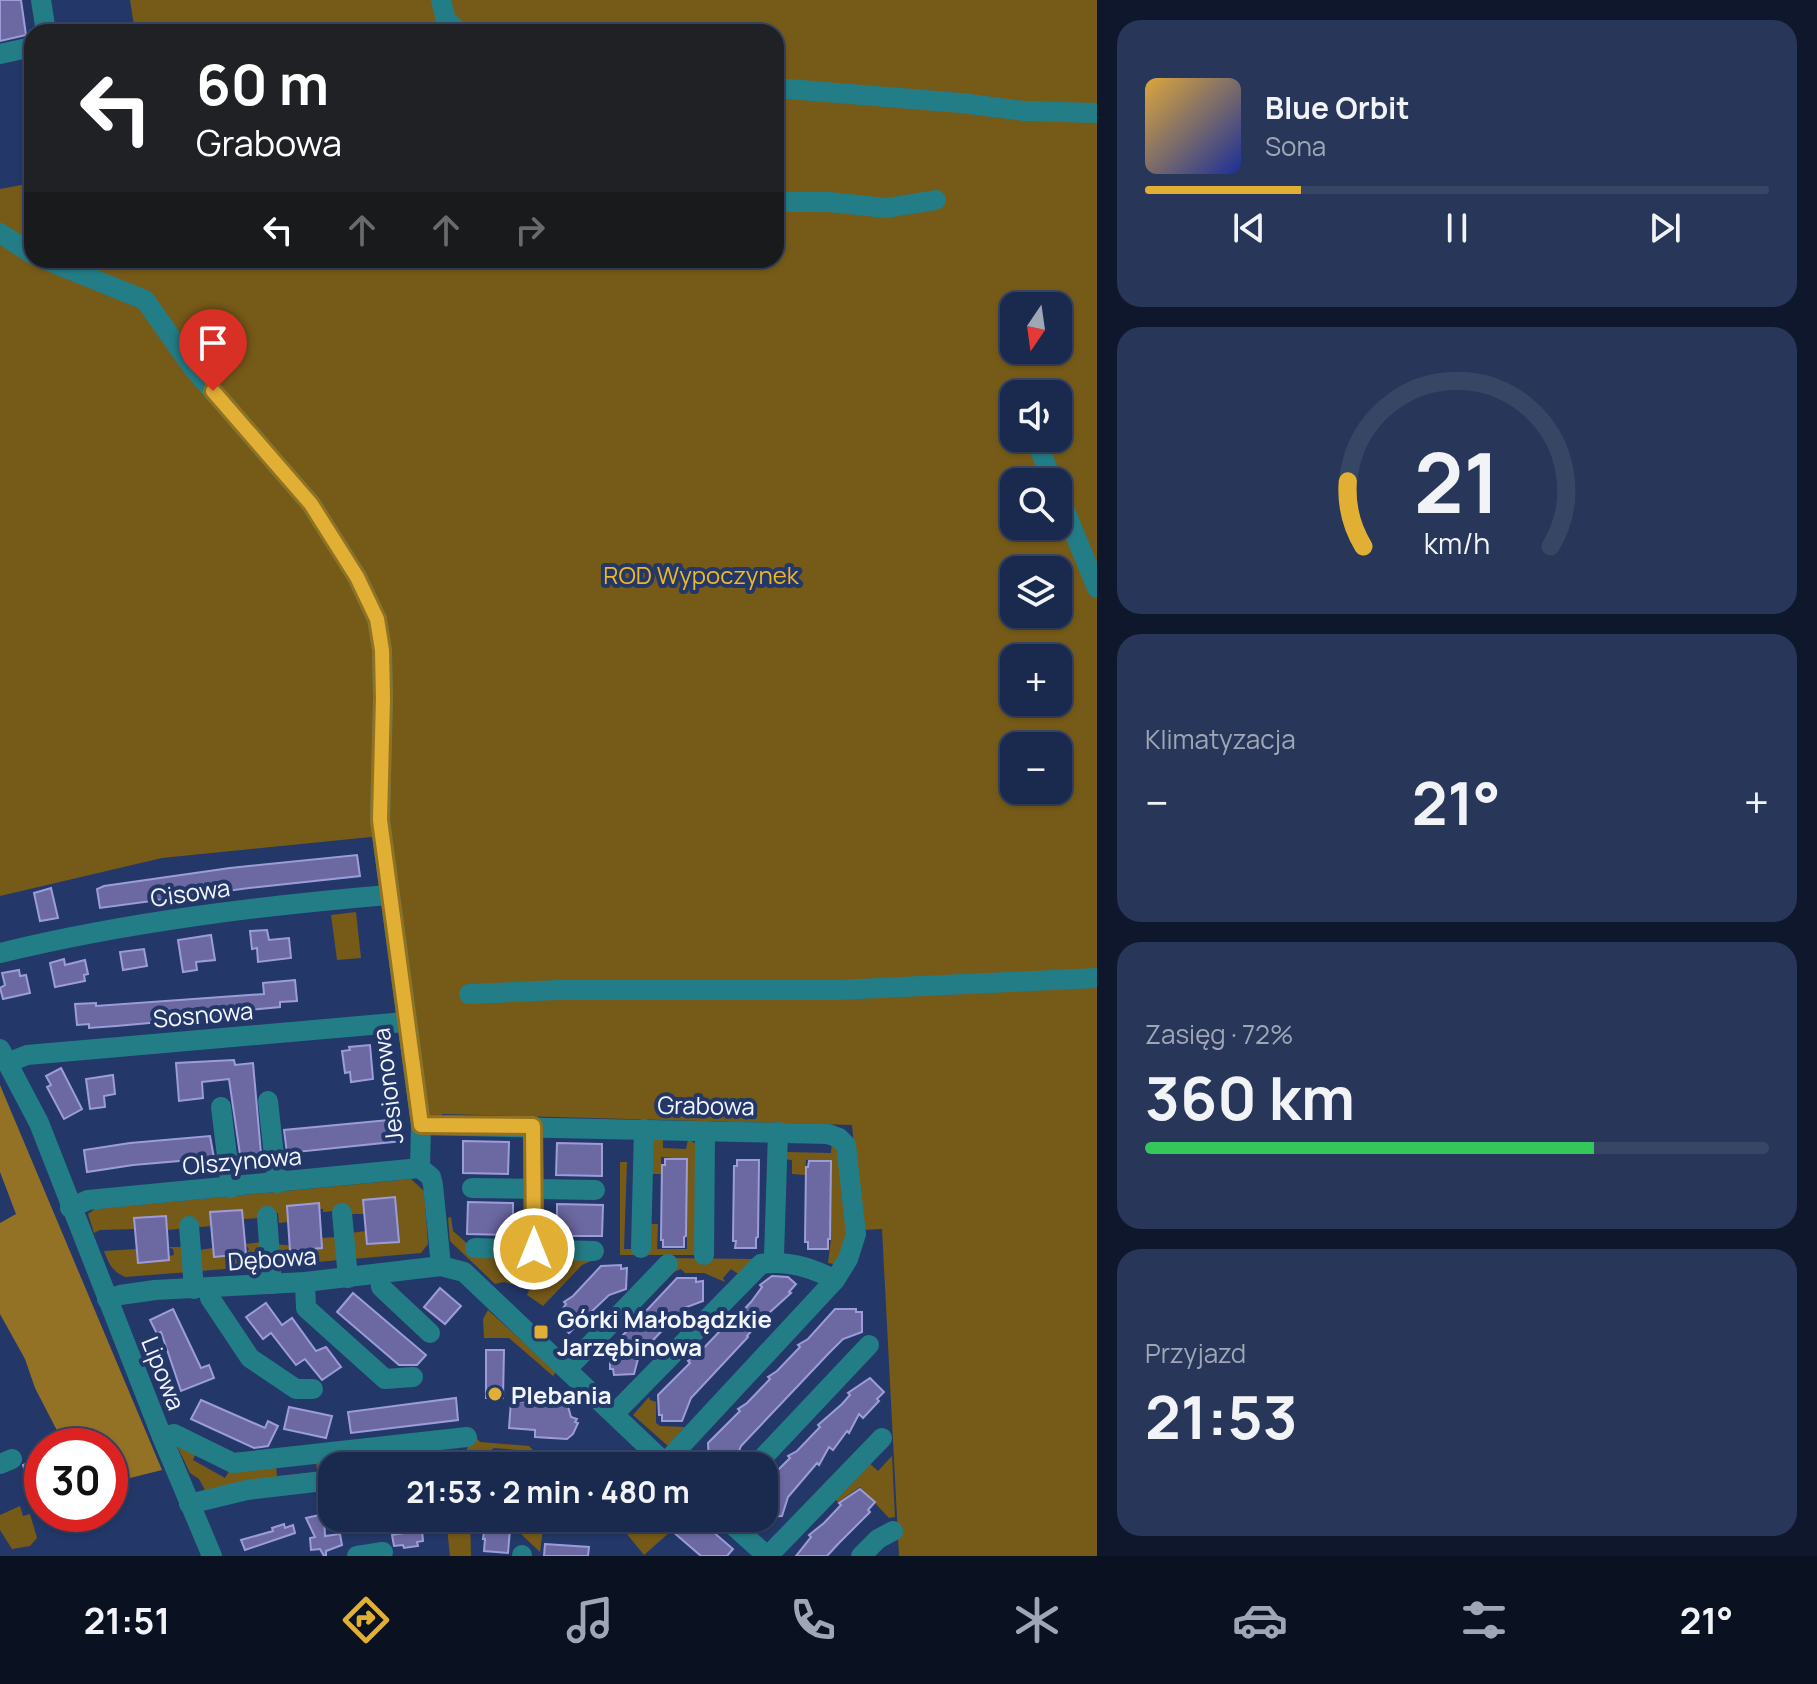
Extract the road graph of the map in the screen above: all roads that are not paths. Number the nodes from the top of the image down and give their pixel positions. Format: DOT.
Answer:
graph roads {
  1 [pos="41,0"];
  2 [pos="45,24"];
  3 [pos="24,49"];
  4 [pos="0,54"];
  5 [pos="784,89"];
  6 [pos="1097,113"];
  7 [pos="936,200"];
  8 [pos="784,202"];
  9 [pos="0,233"];
  10 [pos="24,249"];
  11 [pos="66,268"];
  12 [pos="1072,528"];
  13 [pos="1097,588"];
  14 [pos="388,895"];
  15 [pos="0,953"];
  16 [pos="1097,978"];
  17 [pos="469,994"];
  18 [pos="405,1022"];
  19 [pos="4,1056"];
  20 [pos="268,1101"];
  21 [pos="221,1107"];
  22 [pos="421,1125"];
  23 [pos="533,1126"];
  24 [pos="644,1129"];
  25 [pos="705,1131"];
  26 [pos="778,1132"];
  27 [pos="420,1168"];
  28 [pos="277,1183"];
  29 [pos="231,1188"];
  30 [pos="472,1188"];
  31 [pos="533,1188"];
  32 [pos="595,1190"];
  33 [pos="70,1208"];
  34 [pos="342,1213"];
  35 [pos="267,1216"];
  36 [pos="189,1226"];
  37 [pos="475,1248"];
  38 [pos="641,1248"];
  39 [pos="534,1249"];
  40 [pos="594,1251"];
  41 [pos="704,1255"];
  42 [pos="774,1256"];
  43 [pos="668,1264"];
  44 [pos="441,1266"];
  45 [pos="380,1275"];
  46 [pos="348,1278"];
  47 [pos="835,1280"];
  48 [pos="305,1282"];
  49 [pos="272,1284"];
  50 [pos="202,1289"];
  51 [pos="107,1299"];
  52 [pos="430,1333"];
  53 [pos="869,1345"];
  54 [pos="567,1369"];
  55 [pos="413,1377"];
  56 [pos="313,1389"];
  57 [pos="614,1414"];
  58 [pos="162,1437"];
  59 [pos="467,1437"];
  60 [pos="882,1438"];
  61 [pos="653,1452"];
  62 [pos="679,1452"];
  63 [pos="768,1452"];
  64 [pos="318,1482"];
  65 [pos="189,1504"];
  66 [pos="893,1531"];
  67 [pos="740,1532"];
  68 [pos="383,1552"];
  69 [pos="212,1556"];
  70 [pos="357,1556"];
  71 [pos="767,1556"];
  72 [pos="861,1556"];
  1 -- 2 [label="street"];
  3 -- 4 [label="street"];
  5 -- 6 [label="street"];
  7 -- 8 [label="street"];
  9 -- 10 [label="street"];
  11 -- 14 [label="street, Jesionowa"];
  12 -- 13 [label="street"];
  14 -- 15 [label="street, Cisowa"];
  14 -- 18 [label="street, Jesionowa"];
  16 -- 17 [label="street"];
  18 -- 19 [label="street, Sosnowa"];
  18 -- 22 [label="street, Jesionowa"];
  19 -- 33 [label="street, Lipowa"];
  20 -- 28 [label="street"];
  21 -- 29 [label="street"];
  22 -- 23 [label="street, Grabowa"];
  22 -- 27 [label="street, Jesionowa"];
  23 -- 24 [label="street, Grabowa"];
  23 -- 31 [label="street"];
  24 -- 25 [label="street, Grabowa"];
  24 -- 38 [label="street"];
  25 -- 26 [label="street, Grabowa"];
  25 -- 41 [label="street"];
  26 -- 42 [label="street"];
  26 -- 47 [label="street, Grabowa"];
  27 -- 28 [label="street, Olszynowa"];
  27 -- 44 [label="street, Jesionowa"];
  28 -- 29 [label="street, Olszynowa"];
  29 -- 33 [label="street, Olszynowa"];
  30 -- 31 [label="street"];
  31 -- 32 [label="street"];
  31 -- 39 [label="street"];
  33 -- 51 [label="street, Lipowa"];
  34 -- 46 [label="street"];
  35 -- 49 [label="street"];
  36 -- 50 [label="street"];
  37 -- 39 [label="street"];
  39 -- 40 [label="street"];
  43 -- 54 [label="street"];
  44 -- 45 [label="street, Dębowa"];
  44 -- 54 [label="street"];
  45 -- 46 [label="street, Dębowa"];
  45 -- 52 [label="street"];
  46 -- 48 [label="street, Dębowa"];
  47 -- 57 [label="street"];
  47 -- 62 [label="street"];
  48 -- 49 [label="street, Dębowa"];
  48 -- 55 [label="street"];
  49 -- 50 [label="street, Dębowa"];
  50 -- 51 [label="street, Dębowa"];
  50 -- 56 [label="street"];
  51 -- 58 [label="street, Lipowa"];
  53 -- 63 [label="street"];
  54 -- 57 [label="street"];
  57 -- 61 [label="street"];
  58 -- 59 [label="street"];
  58 -- 65 [label="street, Lipowa"];
  60 -- 71 [label="street"];
  64 -- 65 [label="street"];
  65 -- 69 [label="street, Lipowa"];
  66 -- 72 [label="street"];
  67 -- 71 [label="street"];
  68 -- 70 [label="street"];
}
